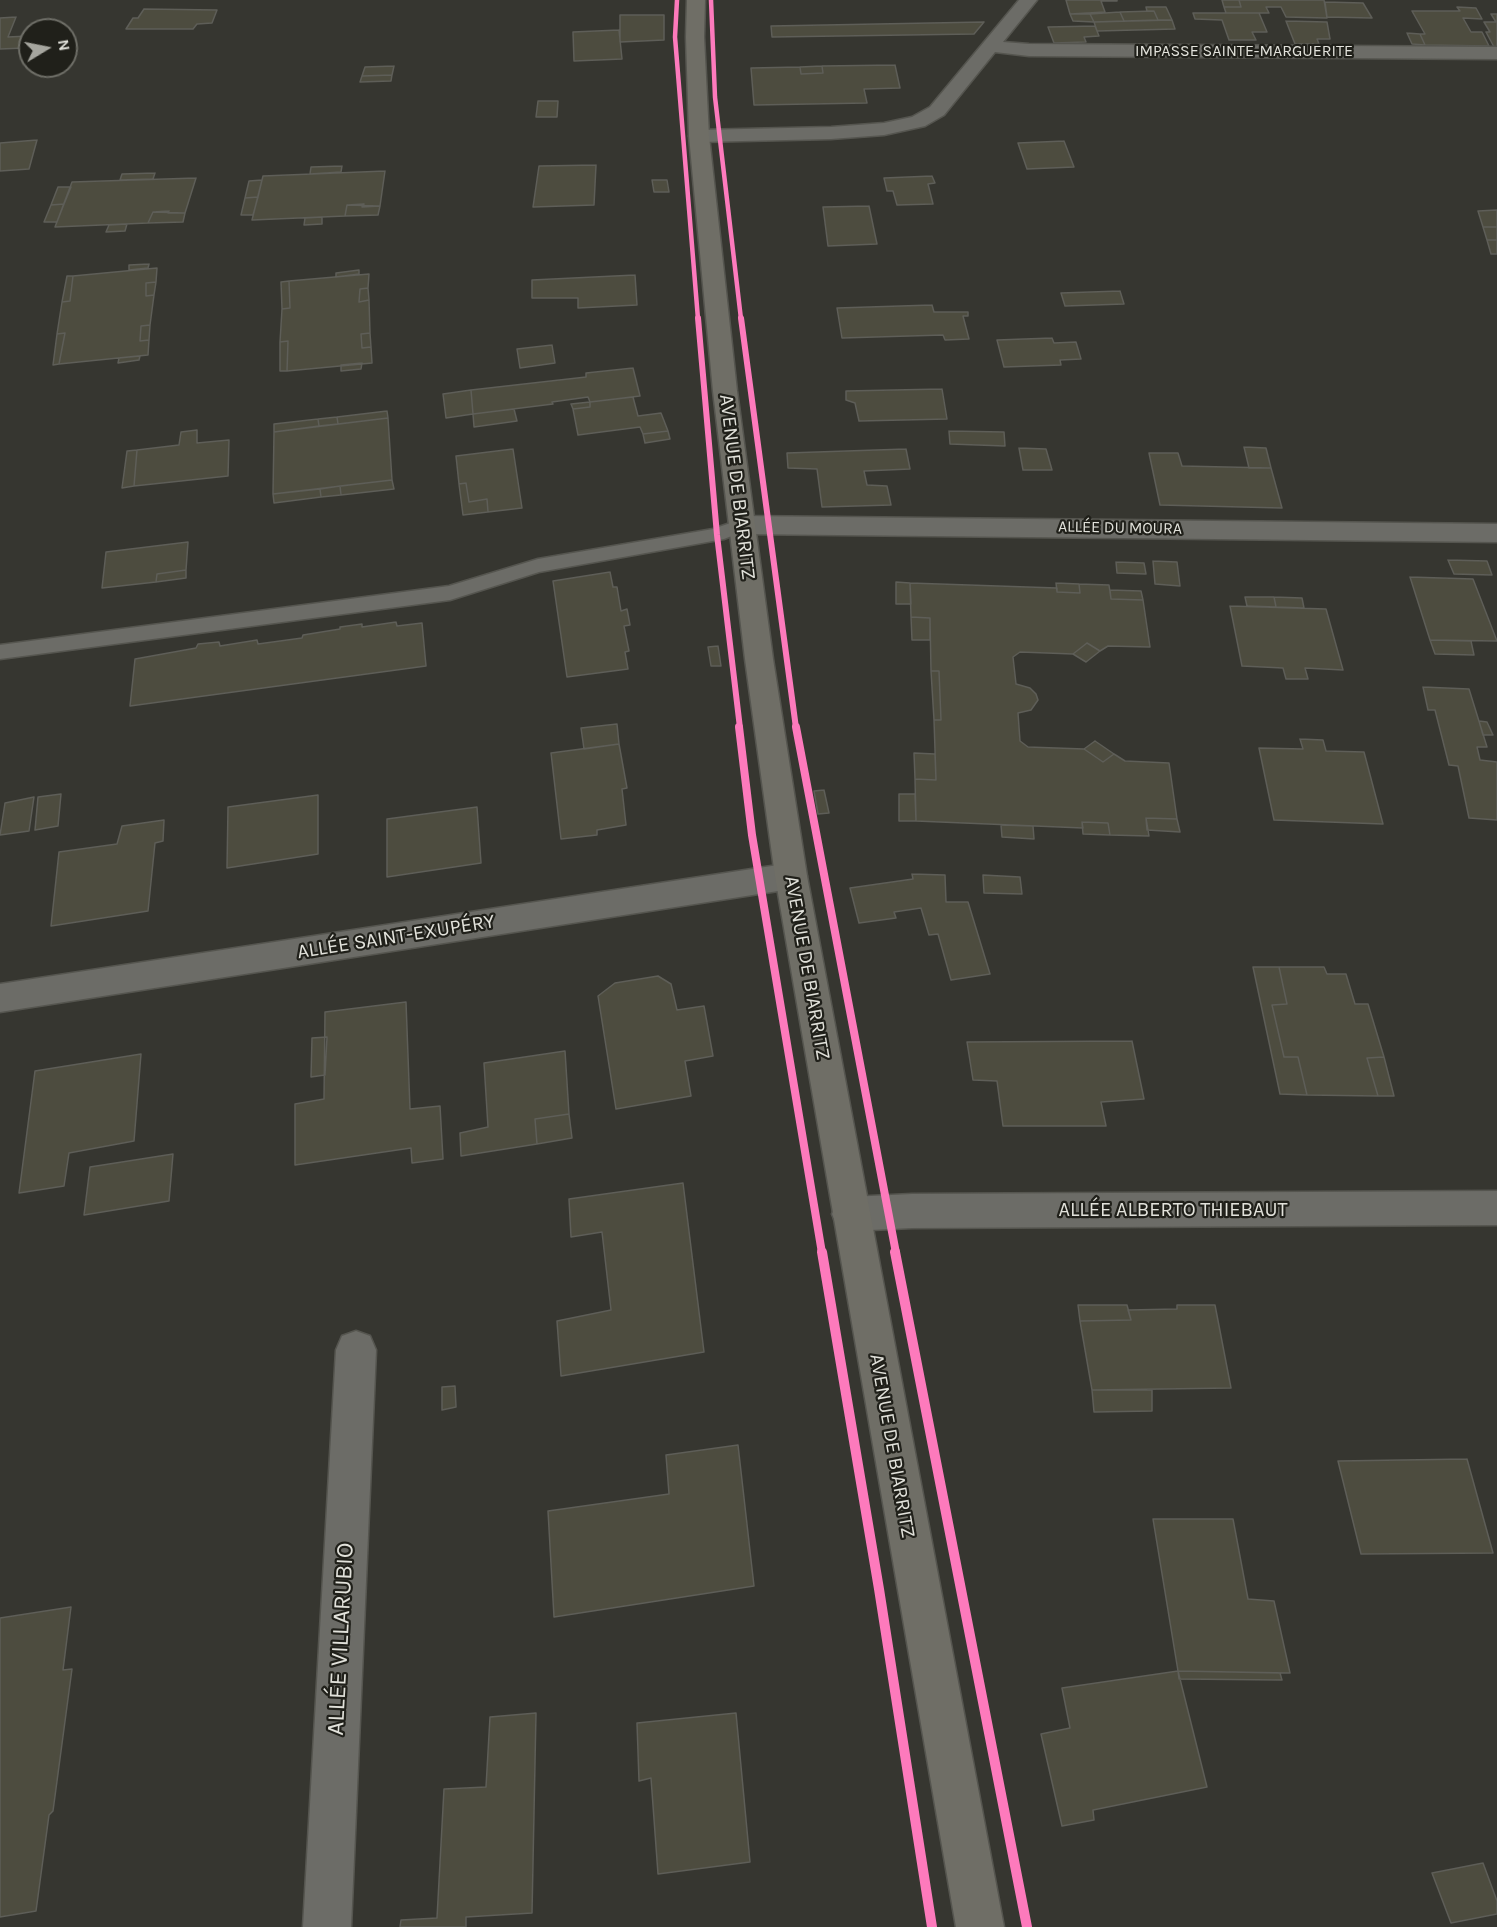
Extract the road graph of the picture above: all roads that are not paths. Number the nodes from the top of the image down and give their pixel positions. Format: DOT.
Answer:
graph roads {
  1 [pos="696,0"];
  2 [pos="1028,0"];
  3 [pos="992,46"];
  4 [pos="1497,53"];
  5 [pos="699,136"];
  6 [pos="742,525"];
  7 [pos="1497,533"];
  8 [pos="0,652"];
  9 [pos="791,876"];
  10 [pos="0,998"];
  11 [pos="1497,1208"];
  12 [pos="850,1214"];
  13 [pos="356,1350"];
  14 [pos="327,1927"];
  15 [pos="980,1927"];
  1 -- 5 [label="main road, AVENUE DE BIARRITZ"];
  2 -- 3 [label="street"];
  3 -- 4 [label="street, IMPASSE SAINTE-MARGUERITE"];
  3 -- 5 [label="street"];
  5 -- 6 [label="main road, AVENUE DE BIARRITZ"];
  6 -- 7 [label="street, ALLÉE DU MOURA"];
  6 -- 8 [label="lane"];
  6 -- 9 [label="main road, AVENUE DE BIARRITZ"];
  9 -- 10 [label="street, ALLÉE SAINT-EXUPÉRY"];
  9 -- 12 [label="main road, AVENUE DE BIARRITZ"];
  11 -- 12 [label="street, ALLÉE ALBERTO THIEBAUT"];
  12 -- 15 [label="main road, AVENUE DE BIARRITZ"];
  13 -- 14 [label="street, ALLÉE VILLARUBIO"];
}
